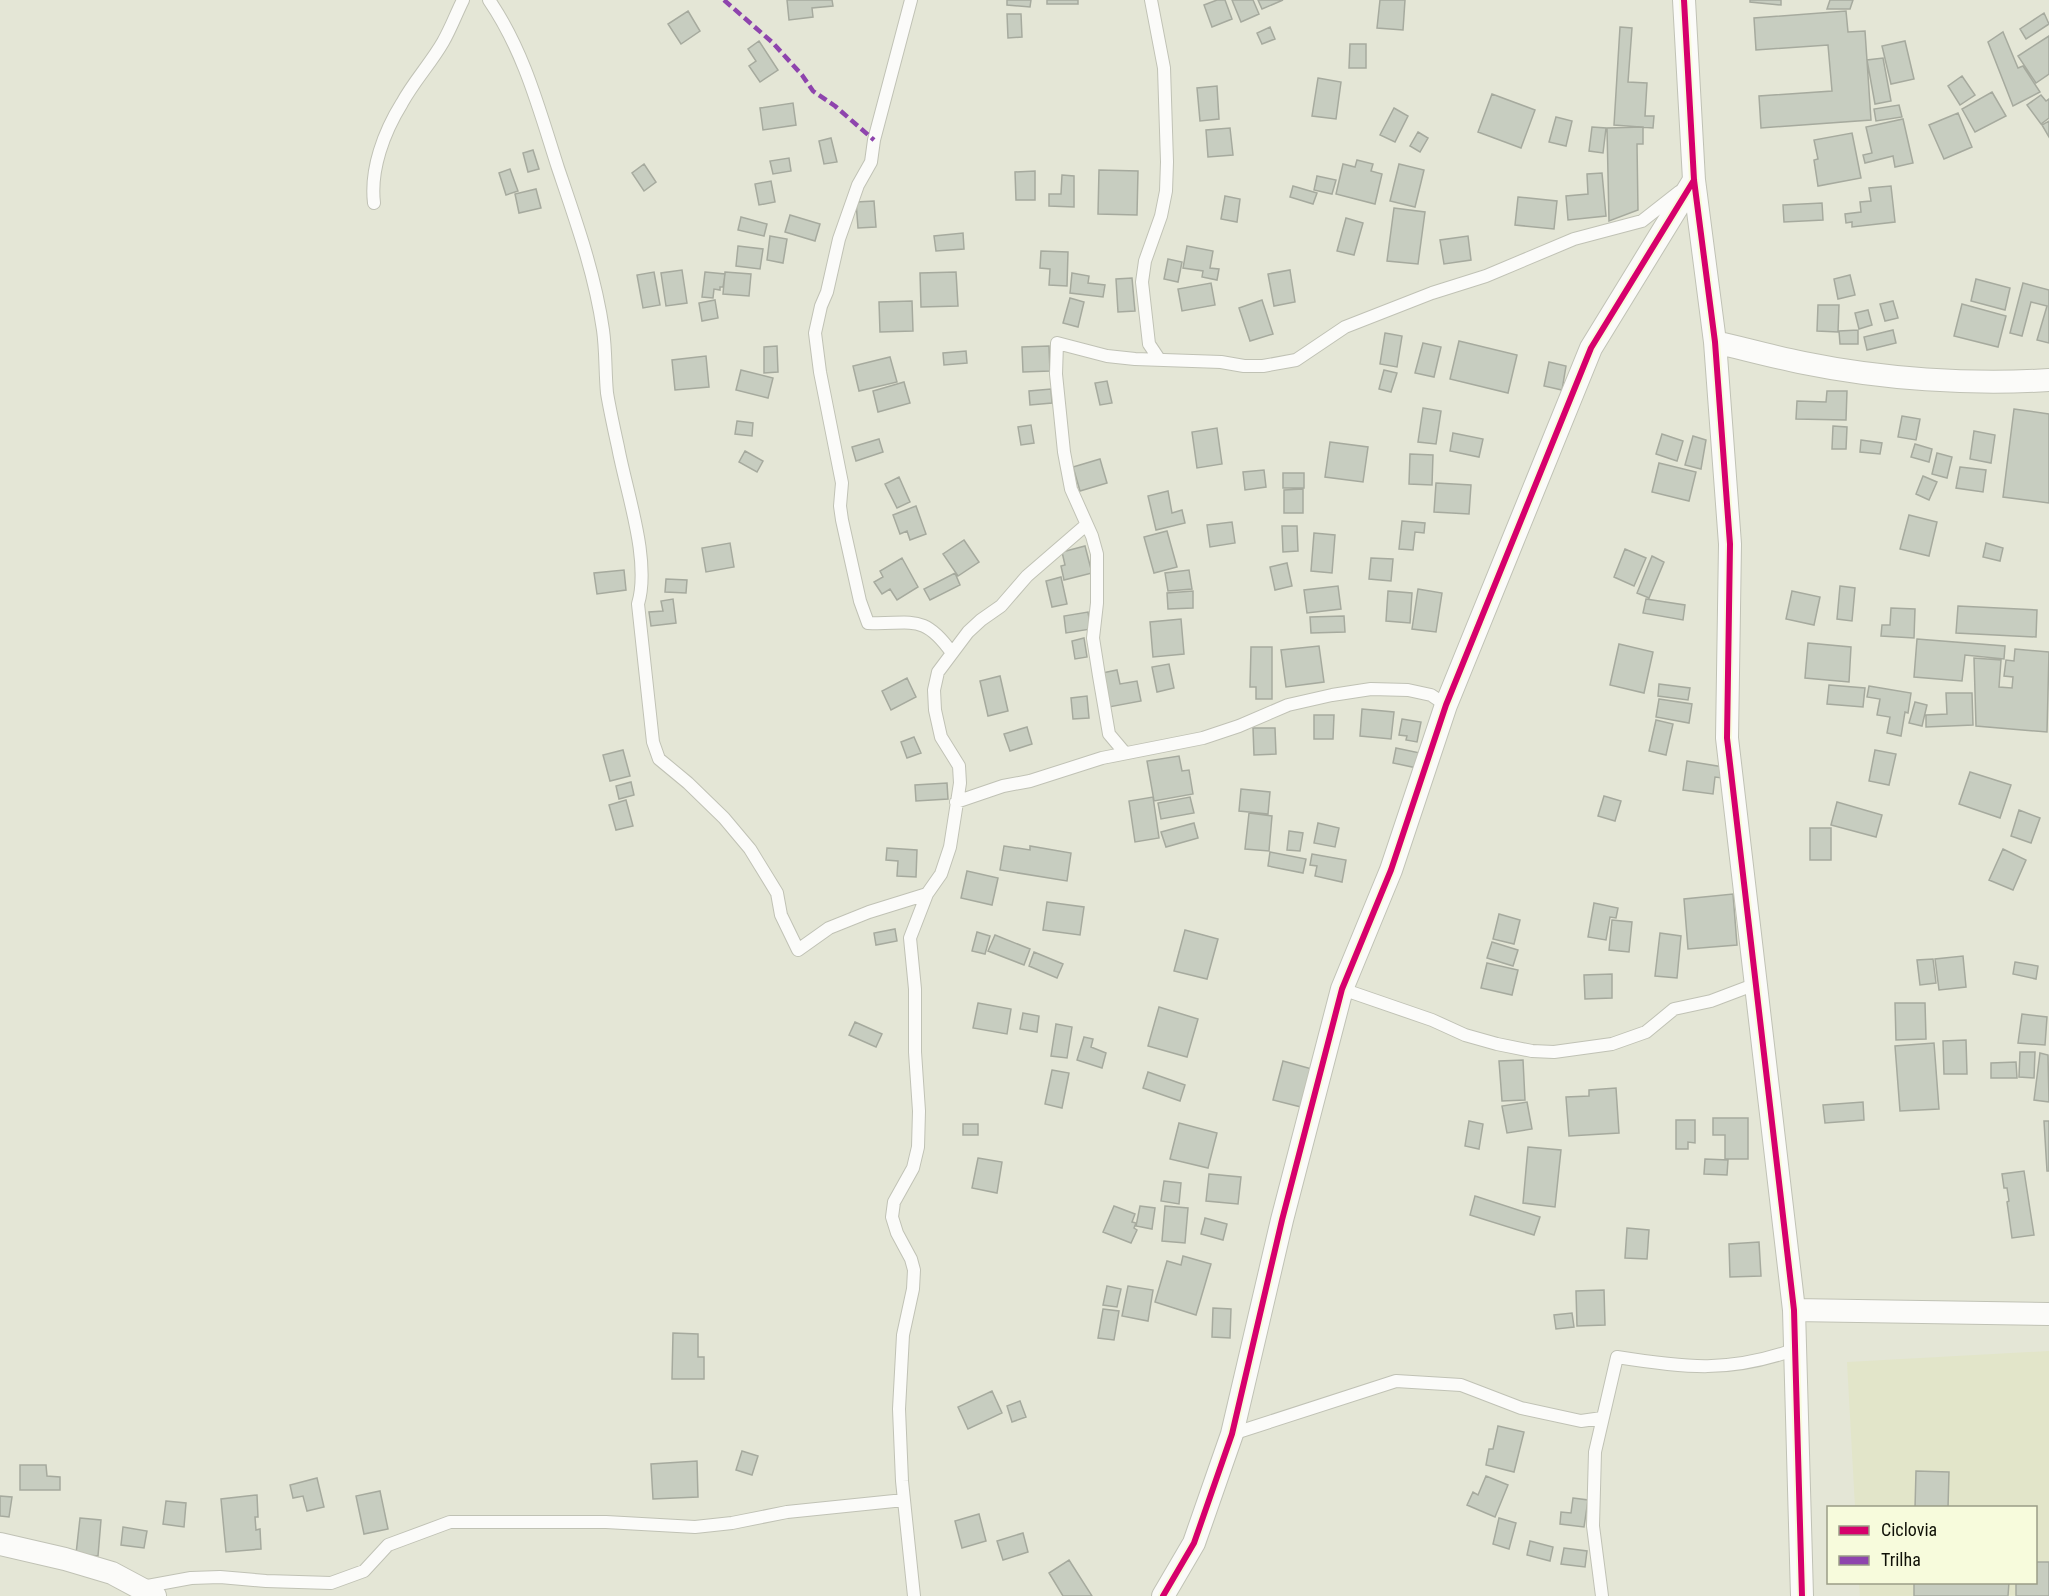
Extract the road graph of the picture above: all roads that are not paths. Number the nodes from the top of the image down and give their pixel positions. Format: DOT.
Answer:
graph roads {
  1 [pos="464,0"];
  2 [pos="489,0"];
  3 [pos="911,0"];
  4 [pos="1151,0"];
  5 [pos="1684,0"];
  6 [pos="1694,180"];
  7 [pos="374,203"];
  8 [pos="1715,342"];
  9 [pos="1160,359"];
  10 [pos="2049,380"];
  11 [pos="1086,525"];
  12 [pos="952,653"];
  13 [pos="1446,705"];
  14 [pos="1125,753"];
  15 [pos="956,802"];
  16 [pos="927,894"];
  17 [pos="1756,984"];
  18 [pos="1342,989"];
  19 [pos="1794,1310"];
  20 [pos="2049,1314"];
  21 [pos="1796,1349"];
  22 [pos="1602,1418"];
  23 [pos="1232,1434"];
  24 [pos="904,1500"];
  25 [pos="0,1544"];
  26 [pos="148,1592"];
  27 [pos="914,1596"];
  28 [pos="1163,1596"];
  29 [pos="1602,1596"];
  30 [pos="1802,1596"];
  1 -- 7 [label="lane"];
  2 -- 16 [label="lane"];
  3 -- 12 [label="lane"];
  4 -- 9 [label="lane"];
  5 -- 6 [label="street"];
  6 -- 8 [label="street"];
  6 -- 9 [label="lane"];
  6 -- 13 [label="street"];
  8 -- 10 [label="street"];
  8 -- 17 [label="street"];
  9 -- 11 [label="lane"];
  11 -- 12 [label="lane"];
  11 -- 14 [label="lane"];
  12 -- 15 [label="lane"];
  13 -- 14 [label="lane"];
  13 -- 18 [label="street"];
  14 -- 15 [label="lane"];
  15 -- 16 [label="lane"];
  16 -- 24 [label="lane"];
  17 -- 18 [label="lane"];
  17 -- 19 [label="street"];
  18 -- 23 [label="street"];
  19 -- 20 [label="street"];
  19 -- 21 [label="street"];
  21 -- 22 [label="lane"];
  21 -- 30 [label="street"];
  22 -- 23 [label="lane"];
  22 -- 29 [label="lane"];
  23 -- 28 [label="street"];
  24 -- 26 [label="lane"];
  24 -- 27 [label="lane"];
  25 -- 26 [label="street"];
}
